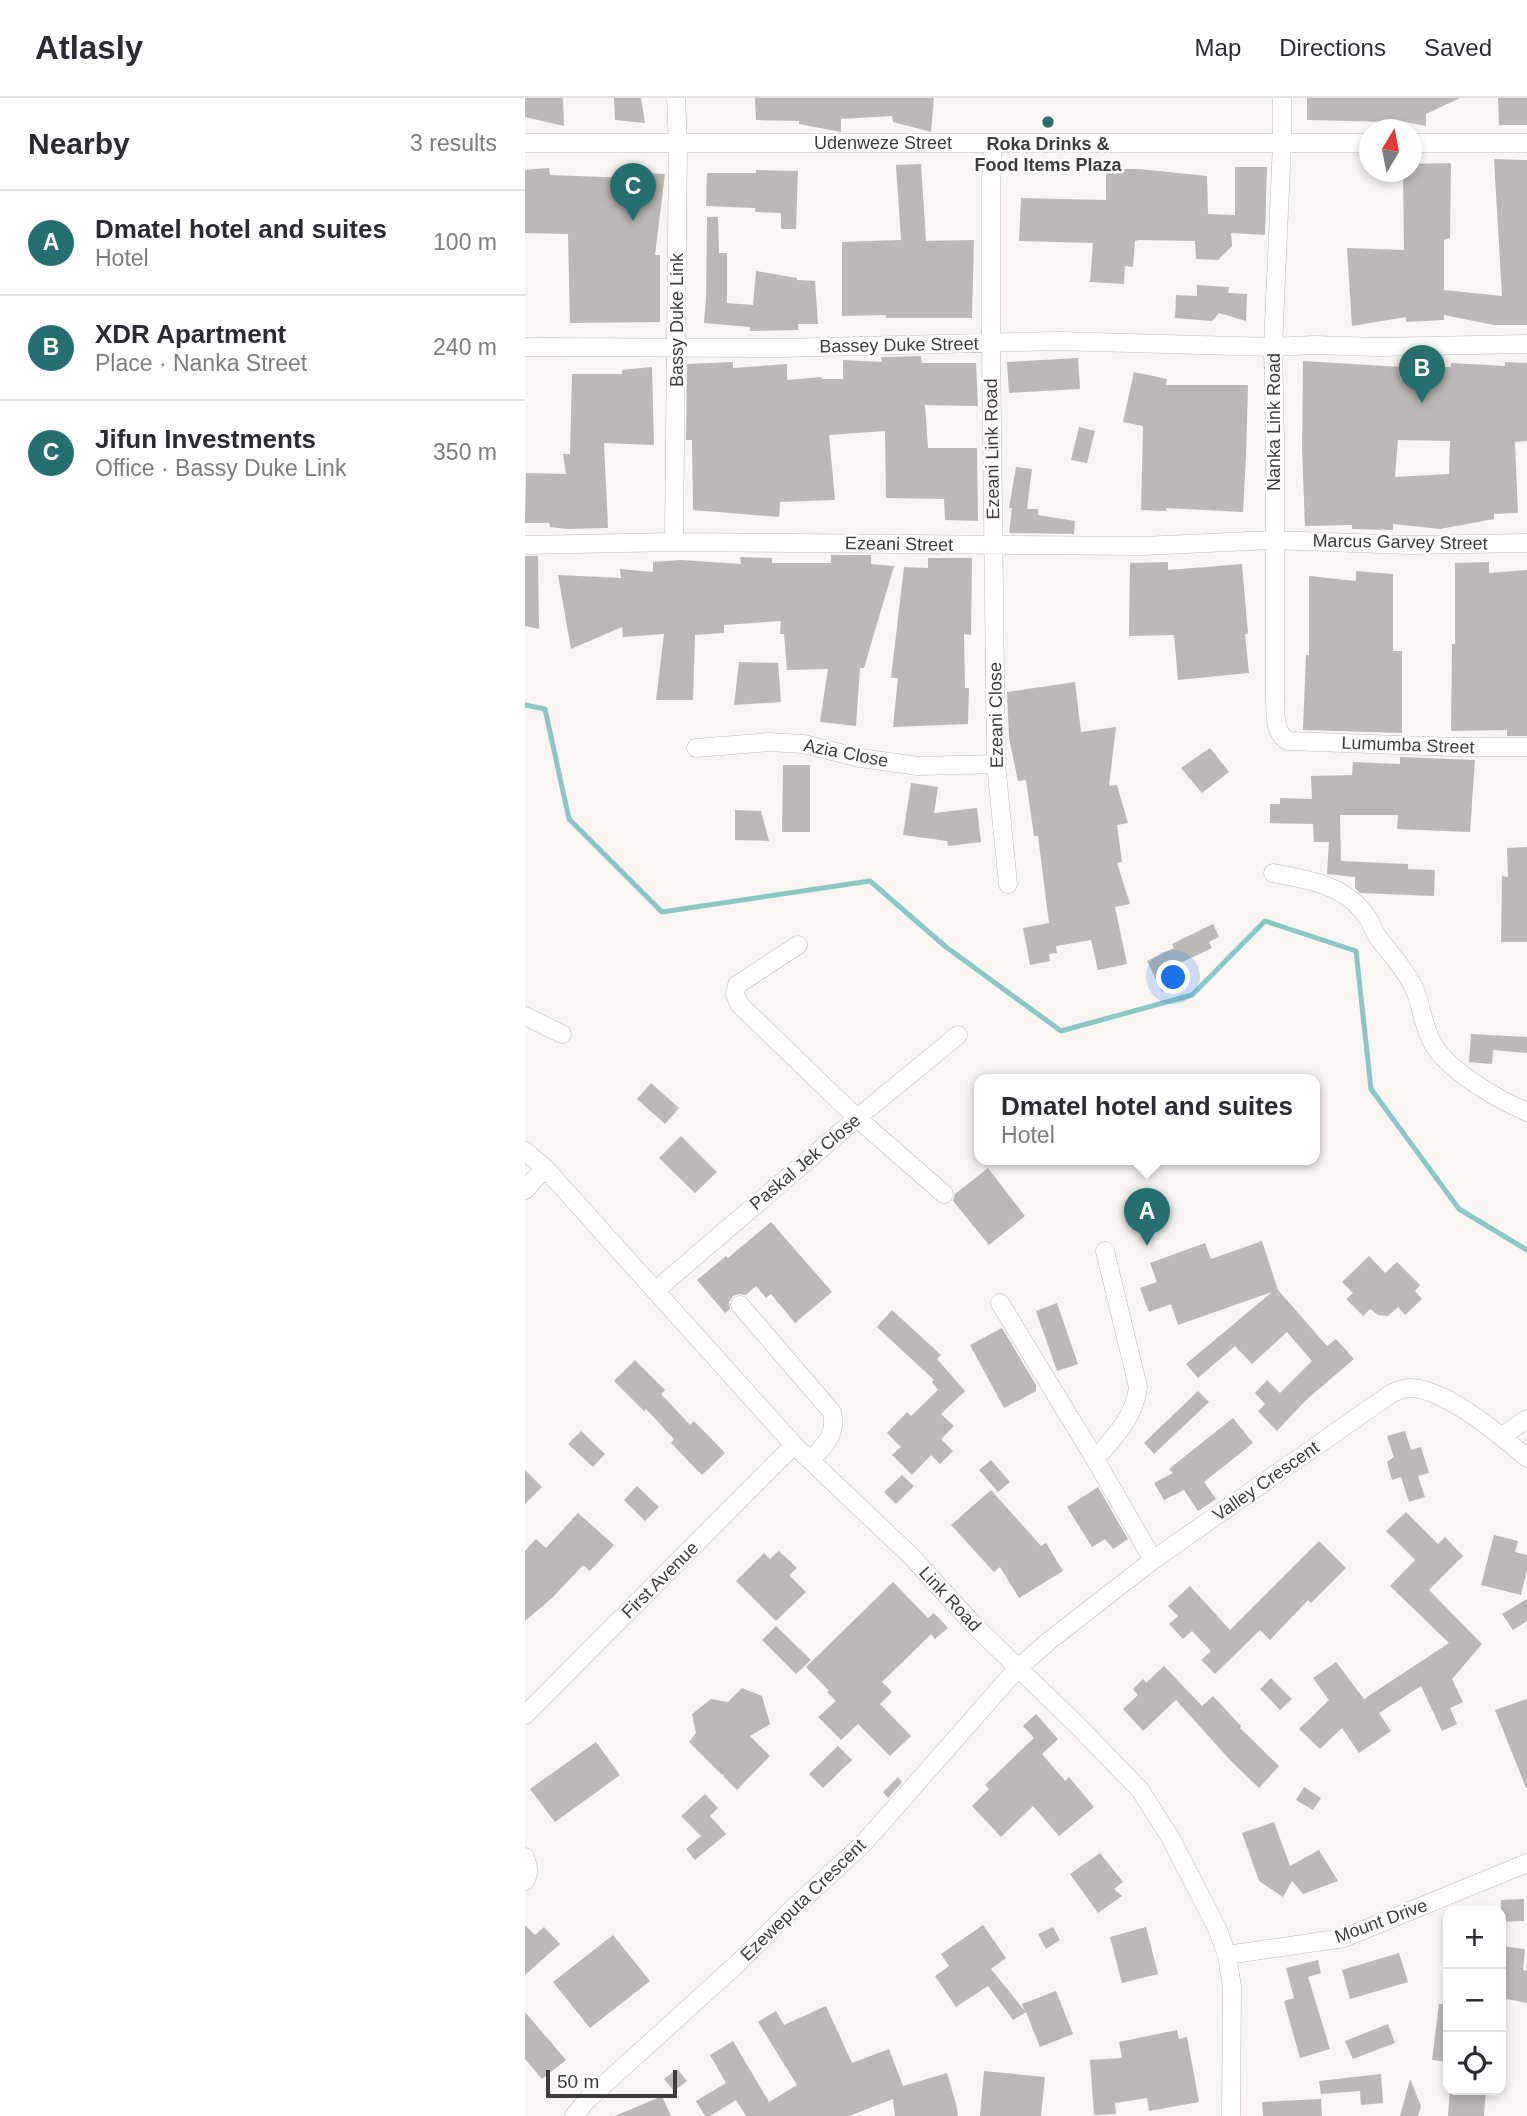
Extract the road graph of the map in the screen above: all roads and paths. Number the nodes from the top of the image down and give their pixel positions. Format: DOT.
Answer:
graph roads {
  1 [pos="676,98"];
  2 [pos="1282,98"];
  3 [pos="525,143"];
  4 [pos="678,143"];
  5 [pos="1282,143"];
  6 [pos="1359,143"];
  7 [pos="1422,143"];
  8 [pos="1527,143"];
  9 [pos="993,144"];
  10 [pos="991,343"];
  11 [pos="1527,344"];
  12 [pos="676,346"];
  13 [pos="525,347"];
  14 [pos="1273,347"];
  15 [pos="1274,540"];
  16 [pos="674,542"];
  17 [pos="1527,543"];
  18 [pos="525,545"];
  19 [pos="993,545"];
  20 [pos="1288,741"];
  21 [pos="1527,747"];
  22 [pos="696,748"];
  23 [pos="996,764"];
  24 [pos="1273,873"];
  25 [pos="1008,884"];
  26 [pos="799,945"];
  27 [pos="525,1016"];
  28 [pos="562,1034"];
  29 [pos="958,1035"];
  30 [pos="1527,1112"];
  31 [pos="857,1118"];
  32 [pos="525,1151"];
  33 [pos="545,1168"];
  34 [pos="525,1190"];
  35 [pos="944,1194"];
  36 [pos="1105,1251"];
  37 [pos="655,1291"];
  38 [pos="1000,1303"];
  39 [pos="740,1305"];
  40 [pos="1527,1419"];
  41 [pos="1501,1436"];
  42 [pos="795,1445"];
  43 [pos="1527,1458"];
  44 [pos="1095,1459"];
  45 [pos="811,1461"];
  46 [pos="1153,1560"];
  47 [pos="1017,1669"];
  48 [pos="525,1715"];
  49 [pos="525,1857"];
  50 [pos="1527,1863"];
  51 [pos="525,1881"];
  52 [pos="1227,1955"];
  53 [pos="574,2116"];
  54 [pos="1231,2116"];
  1 -- 4 [label="street, Bassy Duke Link"];
  2 -- 5 [label="street, Nanka Link Road"];
  3 -- 4 [label="street, Udenweze Street"];
  4 -- 9 [label="street, Udenweze Street"];
  4 -- 12 [label="street, Bassy Duke Link"];
  5 -- 6 [label="street, Udenweze Street"];
  5 -- 9 [label="street, Udenweze Street"];
  5 -- 14 [label="street, Nanka Link Road"];
  7 -- 8 [label="street"];
  9 -- 10 [label="street, Ezeani Link Road"];
  10 -- 12 [label="street, Bassey Duke Street"];
  10 -- 14 [label="street, Bassey Duke Street"];
  10 -- 19 [label="street, Ezeani Link Road"];
  11 -- 14 [label="street, Bassey Duke Street"];
  12 -- 13 [label="street, Bassey Duke Street"];
  12 -- 16 [label="street, Bassy Duke Link"];
  14 -- 15 [label="street, Nanka Link Road"];
  15 -- 17 [label="street, Marcus Garvey Street"];
  15 -- 19 [label="street, Ezeani Street"];
  15 -- 20 [label="street, Nanka Link Road"];
  16 -- 18 [label="street, Ezeani Street"];
  16 -- 19 [label="street, Ezeani Street"];
  19 -- 23 [label="street, Ezeani Close"];
  20 -- 21 [label="street, Lumumba Street"];
  22 -- 23 [label="street, Azia Close"];
  23 -- 25 [label="street, Ezeani Close"];
  24 -- 30 [label="street"];
  26 -- 31 [label="street"];
  27 -- 28 [label="street"];
  29 -- 31 [label="street, Paskal Jek Close"];
  31 -- 35 [label="street"];
  31 -- 37 [label="street, Paskal Jek Close"];
  32 -- 33 [label="street, Link Road"];
  33 -- 34 [label="street"];
  33 -- 37 [label="street, Link Road"];
  36 -- 44 [label="street"];
  37 -- 42 [label="street, Link Road"];
  38 -- 44 [label="street"];
  39 -- 45 [label="street"];
  40 -- 41 [label="street"];
  41 -- 43 [label="street, Valley Crescent"];
  41 -- 46 [label="street, Valley Crescent"];
  42 -- 45 [label="street, Link Road"];
  42 -- 48 [label="street, First Avenue"];
  44 -- 46 [label="street"];
  45 -- 47 [label="street, Link Road"];
  46 -- 47 [label="street, Valley Crescent"];
  47 -- 52 [label="street, Link Road"];
  47 -- 53 [label="street, Ezeweputa Crescent"];
  49 -- 51 [label="street"];
  50 -- 52 [label="street, Mount Drive"];
  52 -- 54 [label="street, Link Road"];
}
